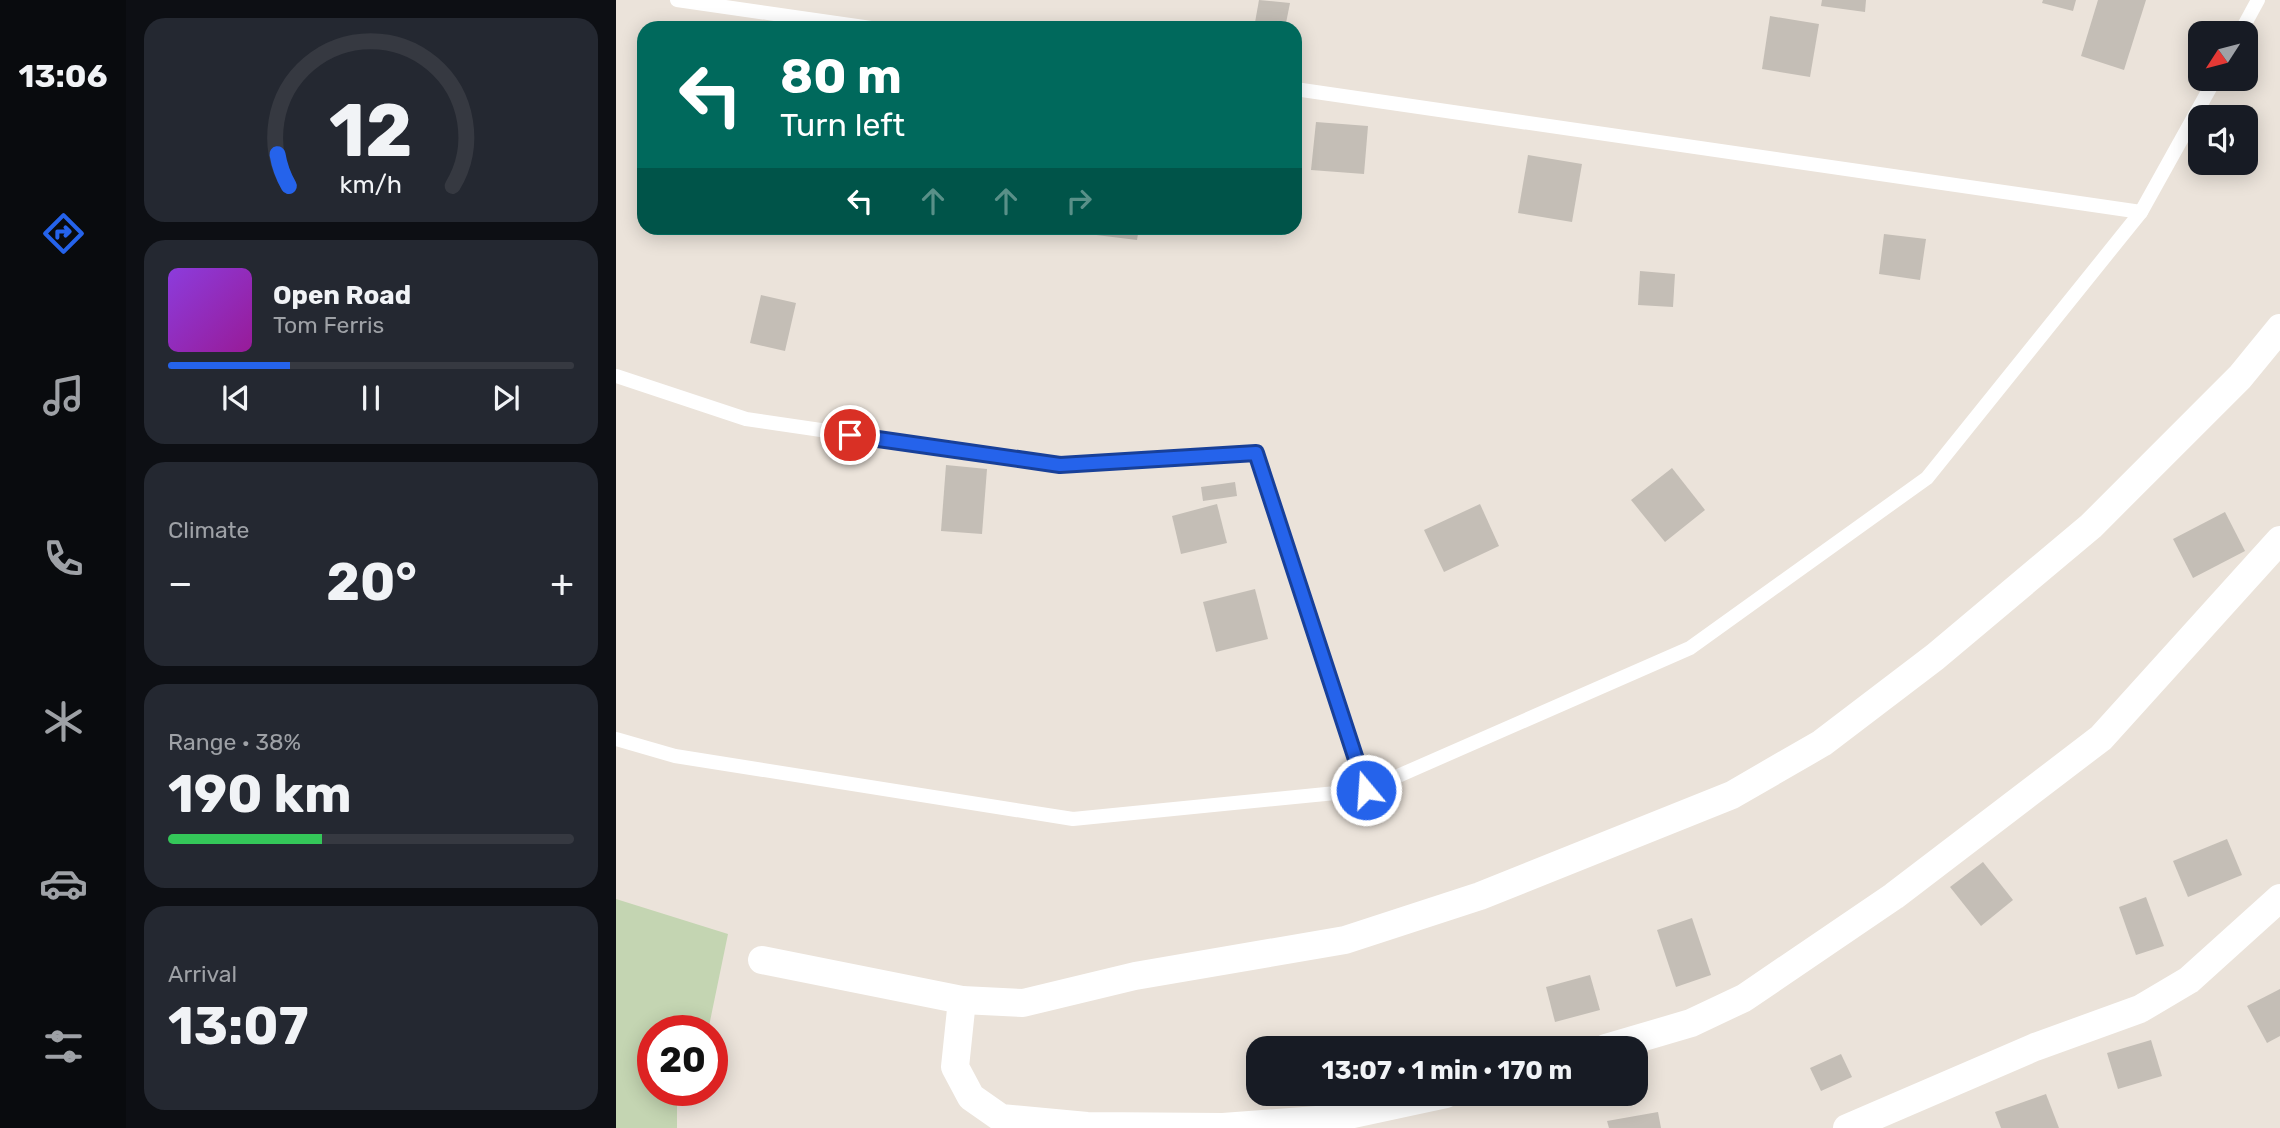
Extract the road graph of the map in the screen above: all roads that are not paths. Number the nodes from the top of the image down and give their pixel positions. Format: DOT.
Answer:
graph roads {
  1 [pos="677,0"];
  2 [pos="2258,0"];
  3 [pos="822,21"];
  4 [pos="2247,21"];
  5 [pos="1302,90"];
  6 [pos="2208,91"];
  7 [pos="2141,212"];
  8 [pos="2280,328"];
  9 [pos="616,376"];
  10 [pos="2280,540"];
  11 [pos="616,739"];
  12 [pos="1366,790"];
  13 [pos="2280,898"];
  14 [pos="762,960"];
  15 [pos="962,1000"];
  16 [pos="1646,1036"];
  17 [pos="1390,1106"];
  18 [pos="1847,1128"];
  1 -- 3 [label="lane"];
  2 -- 4 [label="lane"];
  5 -- 7 [label="lane"];
  6 -- 7 [label="lane"];
  7 -- 12 [label="lane"];
  8 -- 15 [label="street"];
  9 -- 12 [label="lane"];
  10 -- 16 [label="street"];
  11 -- 12 [label="lane"];
  13 -- 18 [label="street"];
  14 -- 15 [label="street"];
  15 -- 17 [label="street"];
}
